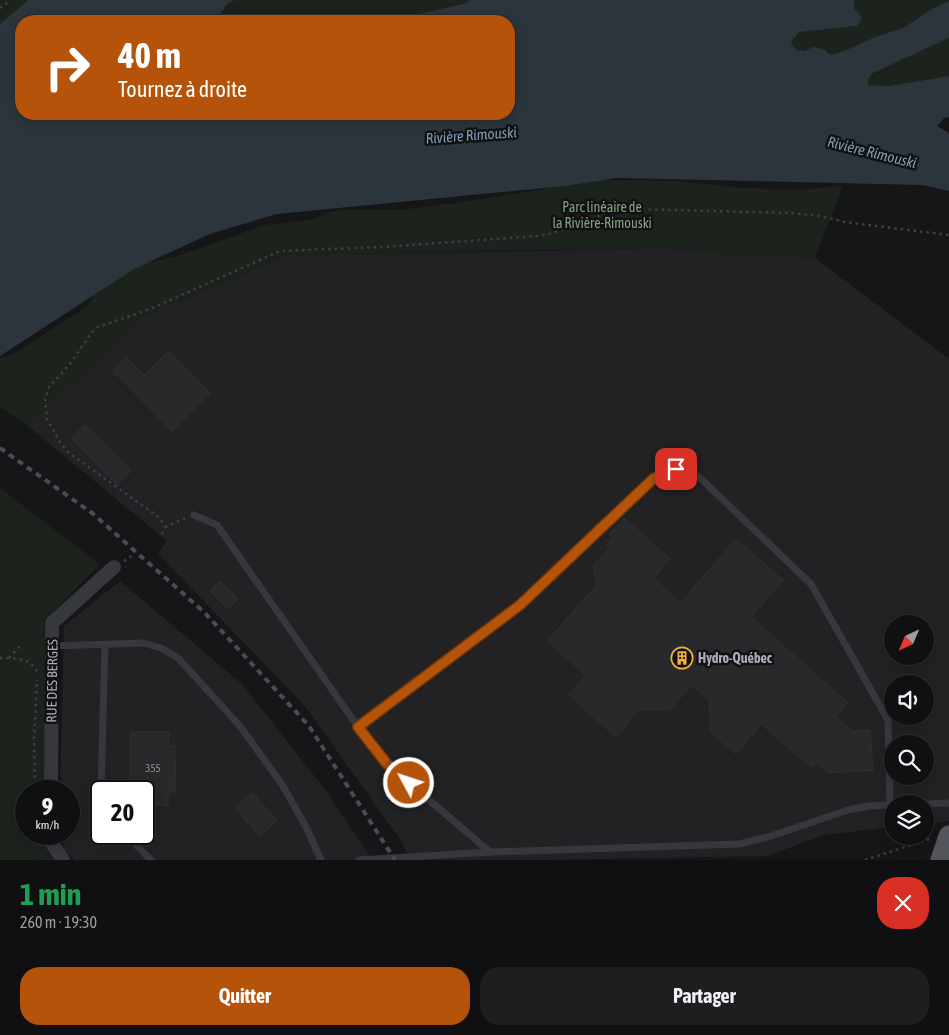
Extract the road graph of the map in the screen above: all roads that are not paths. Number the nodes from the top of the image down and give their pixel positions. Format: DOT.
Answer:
graph roads {
  1 [pos="194,515"];
  2 [pos="114,568"];
  3 [pos="105,644"];
  4 [pos="52,646"];
  5 [pos="358,727"];
  6 [pos="51,780"];
  7 [pos="101,780"];
  8 [pos="891,795"];
  9 [pos="949,803"];
  10 [pos="934,804"];
  11 [pos="884,805"];
  12 [pos="943,836"];
  13 [pos="53,845"];
  14 [pos="136,845"];
  15 [pos="490,852"];
  16 [pos="63,860"];
  17 [pos="151,860"];
  18 [pos="321,860"];
  19 [pos="359,860"];
  20 [pos="941,860"];
  1 -- 5 [label="lane"];
  2 -- 4 [label="street, RUE DES BERGES"];
  3 -- 4 [label="lane"];
  3 -- 7 [label="lane"];
  3 -- 18 [label="lane"];
  4 -- 6 [label="street, RUE DES BERGES"];
  5 -- 8 [label="lane"];
  5 -- 15 [label="lane"];
  9 -- 10 [label="lane"];
  11 -- 15 [label="lane"];
  12 -- 20 [label="main road"];
  13 -- 16 [label="street"];
  14 -- 17 [label="lane"];
  15 -- 19 [label="lane"];
}
